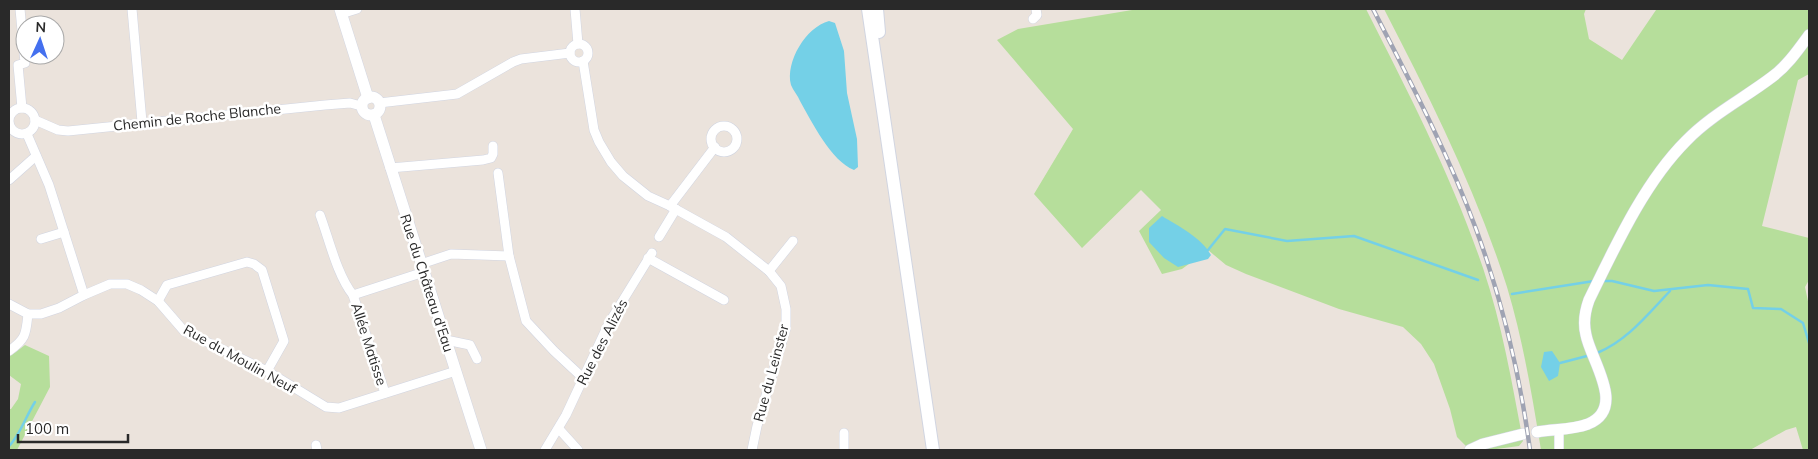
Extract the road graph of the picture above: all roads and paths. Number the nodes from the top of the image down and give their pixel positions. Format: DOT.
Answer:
graph roads {
  1 [pos="20,9"];
  2 [pos="132,9"];
  3 [pos="357,9"];
  4 [pos="575,9"];
  5 [pos="868,9"];
  6 [pos="877,9"];
  7 [pos="1036,9"];
  8 [pos="340,11"];
  9 [pos="1033,19"];
  10 [pos="1809,35"];
  11 [pos="578,44"];
  12 [pos="570,53"];
  13 [pos="584,60"];
  14 [pos="13,72"];
  15 [pos="882,101"];
  16 [pos="370,102"];
  17 [pos="22,108"];
  18 [pos="35,120"];
  19 [pos="142,122"];
  20 [pos="10,126"];
  21 [pos="28,134"];
  22 [pos="492,146"];
  23 [pos="715,147"];
  24 [pos="36,156"];
  25 [pos="390,168"];
  26 [pos="498,173"];
  27 [pos="9,180"];
  28 [pos="673,208"];
  29 [pos="320,215"];
  30 [pos="64,232"];
  31 [pos="659,237"];
  32 [pos="41,239"];
  33 [pos="793,241"];
  34 [pos="509,256"];
  35 [pos="423,268"];
  36 [pos="769,271"];
  37 [pos="84,295"];
  38 [pos="353,295"];
  39 [pos="724,300"];
  40 [pos="158,301"];
  41 [pos="9,304"];
  42 [pos="28,314"];
  43 [pos="446,340"];
  44 [pos="9,351"];
  45 [pos="477,359"];
  46 [pos="456,371"];
  47 [pos="267,372"];
  48 [pos="583,378"];
  49 [pos="385,393"];
  50 [pos="559,429"];
  51 [pos="1559,429"];
  52 [pos="1538,432"];
  53 [pos="844,433"];
  54 [pos="1523,434"];
  55 [pos="481,450"];
  56 [pos="545,450"];
  57 [pos="578,450"];
  58 [pos="752,450"];
  59 [pos="844,450"];
  60 [pos="933,450"];
  61 [pos="1470,450"];
  62 [pos="1560,450"];
  1 -- 14 [label="street"];
  2 -- 19 [label="street"];
  3 -- 8 [label="street"];
  4 -- 11 [label="street"];
  5 -- 15 [label="main road"];
  6 -- 15 [label="main road"];
  7 -- 9 [label="street"];
  8 -- 16 [label="street"];
  10 -- 51 [label="street"];
  11 -- 12 [label="street"];
  11 -- 13 [label="street"];
  12 -- 13 [label="street"];
  12 -- 16 [label="street, Chemin de Roche Blanche"];
  13 -- 28 [label="street, Rue du Leinster"];
  14 -- 17 [label="street"];
  15 -- 60 [label="main road"];
  16 -- 19 [label="street, Chemin de Roche Blanche"];
  16 -- 25 [label="street, Rue du Château d'Eau"];
  17 -- 18 [label="street"];
  17 -- 20 [label="street"];
  18 -- 19 [label="street, Chemin de Roche Blanche"];
  18 -- 21 [label="street"];
  20 -- 21 [label="street"];
  21 -- 24 [label="street"];
  22 -- 25 [label="street"];
  23 -- 28 [label="street"];
  24 -- 27 [label="street"];
  24 -- 30 [label="street"];
  25 -- 35 [label="street, Rue du Château d'Eau"];
  26 -- 34 [label="street"];
  28 -- 31 [label="street"];
  28 -- 36 [label="street, Rue du Leinster"];
  29 -- 38 [label="street, Allée Matisse"];
  30 -- 32 [label="street"];
  30 -- 37 [label="street"];
  33 -- 36 [label="street"];
  34 -- 35 [label="street, Allée Matisse"];
  34 -- 48 [label="street"];
  35 -- 38 [label="street, Allée Matisse"];
  35 -- 43 [label="street, Rue du Château d'Eau"];
  36 -- 58 [label="street, Rue du Leinster"];
  37 -- 40 [label="street, Rue du Moulin Neuf"];
  37 -- 42 [label="street, Rue du Moulin Neuf"];
  38 -- 49 [label="street, Allée Matisse"];
  39 -- 48 [label="street, Rue des Alizés"];
  40 -- 47 [label="street, Rue du Moulin Neuf"];
  40 -- 47 [label="street"];
  41 -- 42 [label="street"];
  42 -- 44 [label="street"];
  43 -- 45 [label="street"];
  43 -- 46 [label="street, Rue du Château d'Eau"];
  46 -- 49 [label="street, Rue du Moulin Neuf"];
  46 -- 55 [label="street, Rue du Château d'Eau"];
  47 -- 49 [label="street, Rue du Moulin Neuf"];
  48 -- 50 [label="street, Rue des Alizés"];
  50 -- 56 [label="street, Rue des Alizés"];
  50 -- 57 [label="street"];
  51 -- 52 [label="street"];
  51 -- 62 [label="street"];
  53 -- 59 [label="street"];
  54 -- 61 [label="street"];
}
